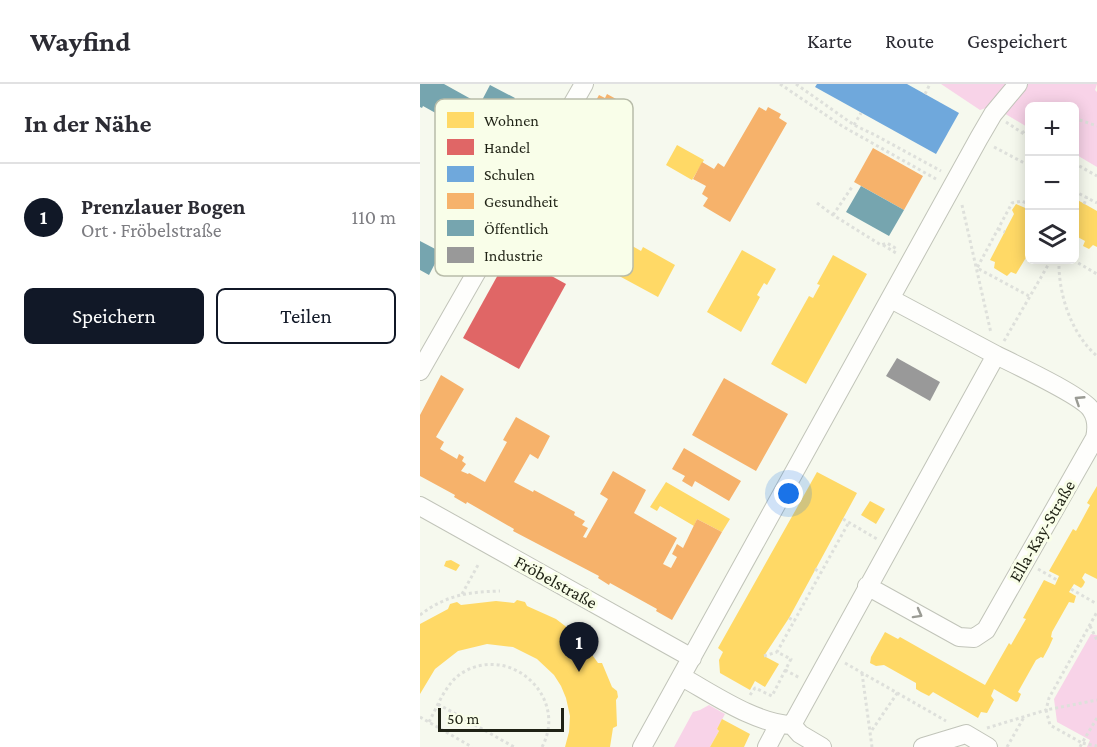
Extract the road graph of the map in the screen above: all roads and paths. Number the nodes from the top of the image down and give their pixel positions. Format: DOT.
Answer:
graph roads {
  1 [pos="584,84"];
  2 [pos="780,84"];
  3 [pos="796,84"];
  4 [pos="930,84"];
  5 [pos="1018,84"];
  6 [pos="925,94"];
  7 [pos="575,99"];
  8 [pos="861,113"];
  9 [pos="993,114"];
  10 [pos="1079,120"];
  11 [pos="854,125"];
  12 [pos="1097,126"];
  13 [pos="1025,130"];
  14 [pos="1022,133"];
  15 [pos="1025,135"];
  16 [pos="979,138"];
  17 [pos="1025,164"];
  18 [pos="1079,166"];
  19 [pos="1097,176"];
  20 [pos="945,180"];
  21 [pos="852,187"];
  22 [pos="1079,193"];
  23 [pos="1087,197"];
  24 [pos="817,203"];
  25 [pos="1025,203"];
  26 [pos="1097,203"];
  27 [pos="1084,204"];
  28 [pos="833,215"];
  29 [pos="998,229"];
  30 [pos="1005,232"];
  31 [pos="887,243"];
  32 [pos="882,245"];
  33 [pos="890,249"];
  34 [pos="1049,264"];
  35 [pos="1059,264"];
  36 [pos="1079,264"];
  37 [pos="977,268"];
  38 [pos="1097,274"];
  39 [pos="474,276"];
  40 [pos="1029,296"];
  41 [pos="891,299"];
  42 [pos="996,355"];
  43 [pos="1097,356"];
  44 [pos="420,371"];
  45 [pos="420,506"];
  46 [pos="843,519"];
  47 [pos="849,522"];
  48 [pos="889,546"];
  49 [pos="478,565"];
  50 [pos="815,569"];
  51 [pos="822,573"];
  52 [pos="867,586"];
  53 [pos="1071,589"];
  54 [pos="500,591"];
  55 [pos="462,594"];
  56 [pos="1097,604"];
  57 [pos="1097,612"];
  58 [pos="420,615"];
  59 [pos="789,618"];
  60 [pos="795,621"];
  61 [pos="1090,625"];
  62 [pos="1097,640"];
  63 [pos="777,652"];
  64 [pos="829,654"];
  65 [pos="764,656"];
  66 [pos="692,658"];
  67 [pos="862,673"];
  68 [pos="682,676"];
  69 [pos="898,692"];
  70 [pos="1097,700"];
  71 [pos="438,704"];
  72 [pos="740,709"];
  73 [pos="1046,710"];
  74 [pos="420,717"];
  75 [pos="1024,717"];
  76 [pos="1097,718"];
  77 [pos="429,722"];
  78 [pos="785,724"];
  79 [pos="871,732"];
  80 [pos="966,734"];
  81 [pos="1081,745"];
  82 [pos="1097,746"];
  83 [pos="472,747"];
  84 [pos="514,747"];
  85 [pos="542,747"];
  86 [pos="642,747"];
  87 [pos="766,747"];
  88 [pos="822,747"];
  89 [pos="872,747"];
  90 [pos="923,747"];
  91 [pos="988,747"];
  92 [pos="1007,747"];
  1 -- 7 [label="street"];
  2 -- 20 [label="path"];
  3 -- 11 [label="path"];
  4 -- 6 [label="path"];
  5 -- 9 [label="street"];
  8 -- 11 [label="path"];
  9 -- 14 [label="path"];
  9 -- 16 [label="street"];
  10 -- 12 [label="path"];
  11 -- 20 [label="path"];
  13 -- 14 [label="path"];
  14 -- 15 [label="path"];
  16 -- 17 [label="path"];
  16 -- 20 [label="street"];
  18 -- 19 [label="path"];
  20 -- 37 [label="path"];
  20 -- 41 [label="street"];
  21 -- 28 [label="path"];
  22 -- 23 [label="path"];
  23 -- 26 [label="path"];
  23 -- 27 [label="path"];
  24 -- 28 [label="path"];
  25 -- 29 [label="path"];
  28 -- 32 [label="path"];
  29 -- 30 [label="path"];
  29 -- 37 [label="path"];
  31 -- 32 [label="path"];
  32 -- 33 [label="path"];
  34 -- 40 [label="path"];
  35 -- 43 [label="path"];
  36 -- 38 [label="path"];
  37 -- 40 [label="path"];
  37 -- 42 [label="path"];
  39 -- 44 [label="street"];
  40 -- 42 [label="path"];
  41 -- 42 [label="street, Ella-Kay-Straße"];
  41 -- 66 [label="street"];
  42 -- 48 [label="street"];
  52 -- 42 [label="street, Ella-Kay-Straße, one-way"];
  45 -- 66 [label="street, Fröbelstraße"];
  46 -- 47 [label="path"];
  47 -- 48 [label="path"];
  47 -- 51 [label="path"];
  48 -- 52 [label="street"];
  49 -- 55 [label="path"];
  50 -- 51 [label="path"];
  51 -- 60 [label="path"];
  52 -- 64 [label="street"];
  53 -- 56 [label="path"];
  54 -- 55 [label="path"];
  55 -- 58 [label="path"];
  57 -- 61 [label="path"];
  59 -- 60 [label="path"];
  60 -- 63 [label="path"];
  61 -- 62 [label="path"];
  61 -- 73 [label="path"];
  63 -- 65 [label="path"];
  63 -- 72 [label="path"];
  64 -- 67 [label="path"];
  64 -- 78 [label="street"];
  66 -- 68 [label="street"];
  67 -- 69 [label="path"];
  67 -- 79 [label="path"];
  68 -- 72 [label="street"];
  68 -- 86 [label="street"];
  69 -- 79 [label="path"];
  69 -- 80 [label="path"];
  70 -- 73 [label="path"];
  71 -- 77 [label="path"];
  71 -- 84 [label="path"];
  71 -- 85 [label="path"];
  72 -- 78 [label="street"];
  73 -- 75 [label="path"];
  73 -- 81 [label="path"];
  74 -- 77 [label="path"];
  75 -- 80 [label="path"];
  75 -- 92 [label="path"];
  76 -- 81 [label="path"];
  77 -- 83 [label="path"];
  78 -- 87 [label="street"];
  78 -- 88 [label="street"];
  79 -- 89 [label="path"];
  80 -- 90 [label="street"];
  80 -- 91 [label="street"];
  81 -- 82 [label="path"];
}
